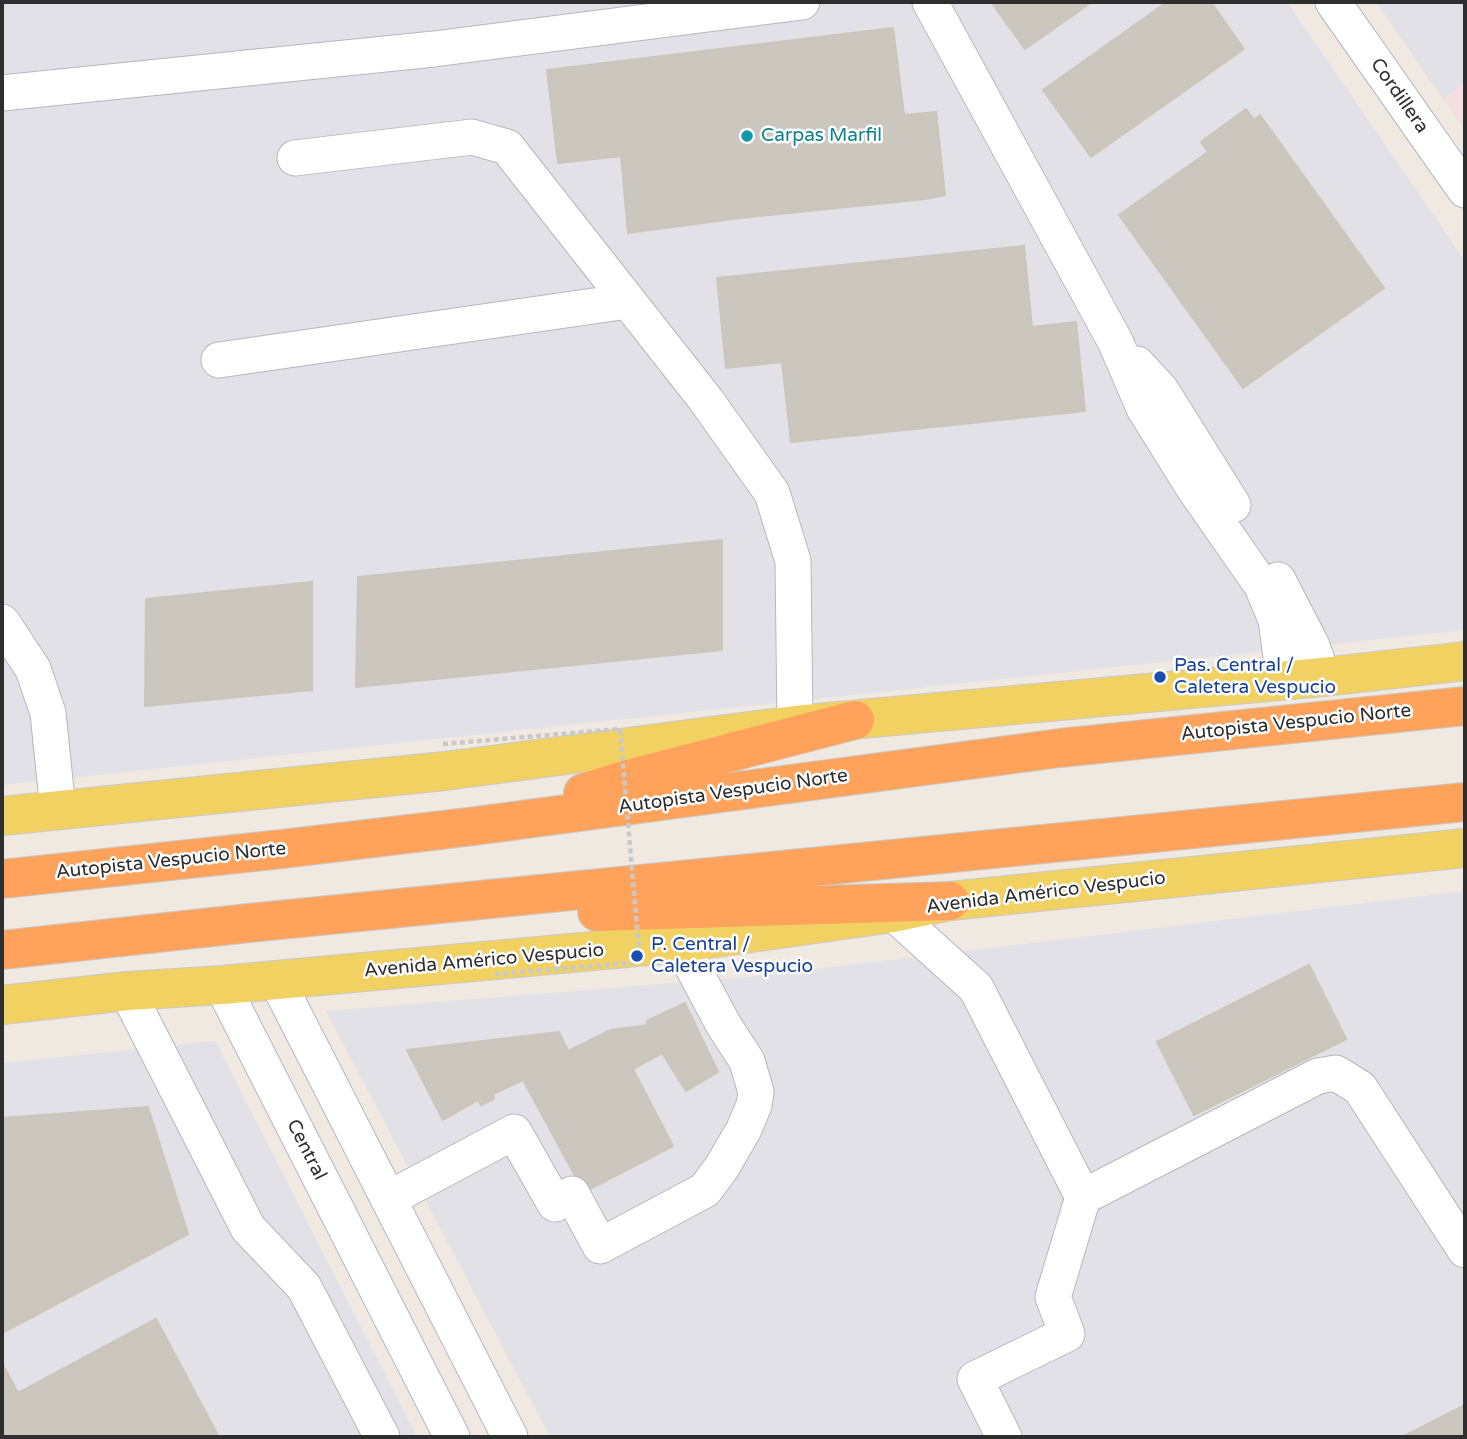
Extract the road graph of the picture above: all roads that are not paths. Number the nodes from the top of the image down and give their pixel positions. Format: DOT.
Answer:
graph roads {
  1 [pos="802,2"];
  2 [pos="930,2"];
  3 [pos="1333,2"];
  4 [pos="2,93"];
  5 [pos="295,158"];
  6 [pos="1465,190"];
  7 [pos="628,301"];
  8 [pos="1115,341"];
  9 [pos="219,360"];
  10 [pos="2,622"];
  11 [pos="1465,661"];
  12 [pos="1323,677"];
  13 [pos="1284,679"];
  14 [pos="1465,706"];
  15 [pos="855,720"];
  16 [pos="795,725"];
  17 [pos="1465,802"];
  18 [pos="58,810"];
  19 [pos="2,816"];
  20 [pos="475,826"];
  21 [pos="1465,848"];
  22 [pos="2,880"];
  23 [pos="950,901"];
  24 [pos="893,913"];
  25 [pos="249,923"];
  26 [pos="680,943"];
  27 [pos="2,950"];
  28 [pos="276,979"];
  29 [pos="222,985"];
  30 [pos="127,991"];
  31 [pos="2,1005"];
  32 [pos="1083,1197"];
  33 [pos="388,1199"];
  34 [pos="1465,1250"];
  35 [pos="435,1291"];
  36 [pos="390,1315"];
  37 [pos="382,1437"];
  38 [pos="452,1437"];
  39 [pos="510,1437"];
  40 [pos="1004,1437"];
  1 -- 4 [label="street"];
  2 -- 8 [label="street"];
  3 -- 6 [label="street, Cordillera"];
  5 -- 7 [label="street"];
  7 -- 9 [label="street"];
  7 -- 16 [label="street"];
  8 -- 12 [label="street"];
  8 -- 13 [label="street"];
  10 -- 18 [label="street"];
  11 -- 12 [label="main road"];
  12 -- 13 [label="main road"];
  13 -- 15 [label="main road"];
  14 -- 20 [label="highway, Autopista Vespucio Norte"];
  15 -- 16 [label="main road"];
  15 -- 20 [label="highway"];
  16 -- 18 [label="main road"];
  17 -- 25 [label="highway"];
  18 -- 19 [label="main road"];
  20 -- 22 [label="highway, Autopista Vespucio Norte"];
  21 -- 23 [label="main road, Avenida Américo Vespucio"];
  23 -- 24 [label="main road, Avenida Américo Vespucio"];
  23 -- 25 [label="highway"];
  24 -- 26 [label="main road, Avenida Américo Vespucio"];
  24 -- 32 [label="street"];
  25 -- 27 [label="highway"];
  26 -- 28 [label="main road, Avenida Américo Vespucio"];
  26 -- 33 [label="street"];
  28 -- 29 [label="main road, Avenida Américo Vespucio"];
  28 -- 33 [label="street"];
  29 -- 30 [label="main road, Avenida Américo Vespucio"];
  29 -- 36 [label="street, Central"];
  30 -- 31 [label="main road, Avenida Américo Vespucio"];
  30 -- 37 [label="street"];
  32 -- 34 [label="street"];
  32 -- 40 [label="street"];
  33 -- 35 [label="street"];
  35 -- 36 [label="street"];
  35 -- 39 [label="street"];
  36 -- 38 [label="street, Central"];
}
